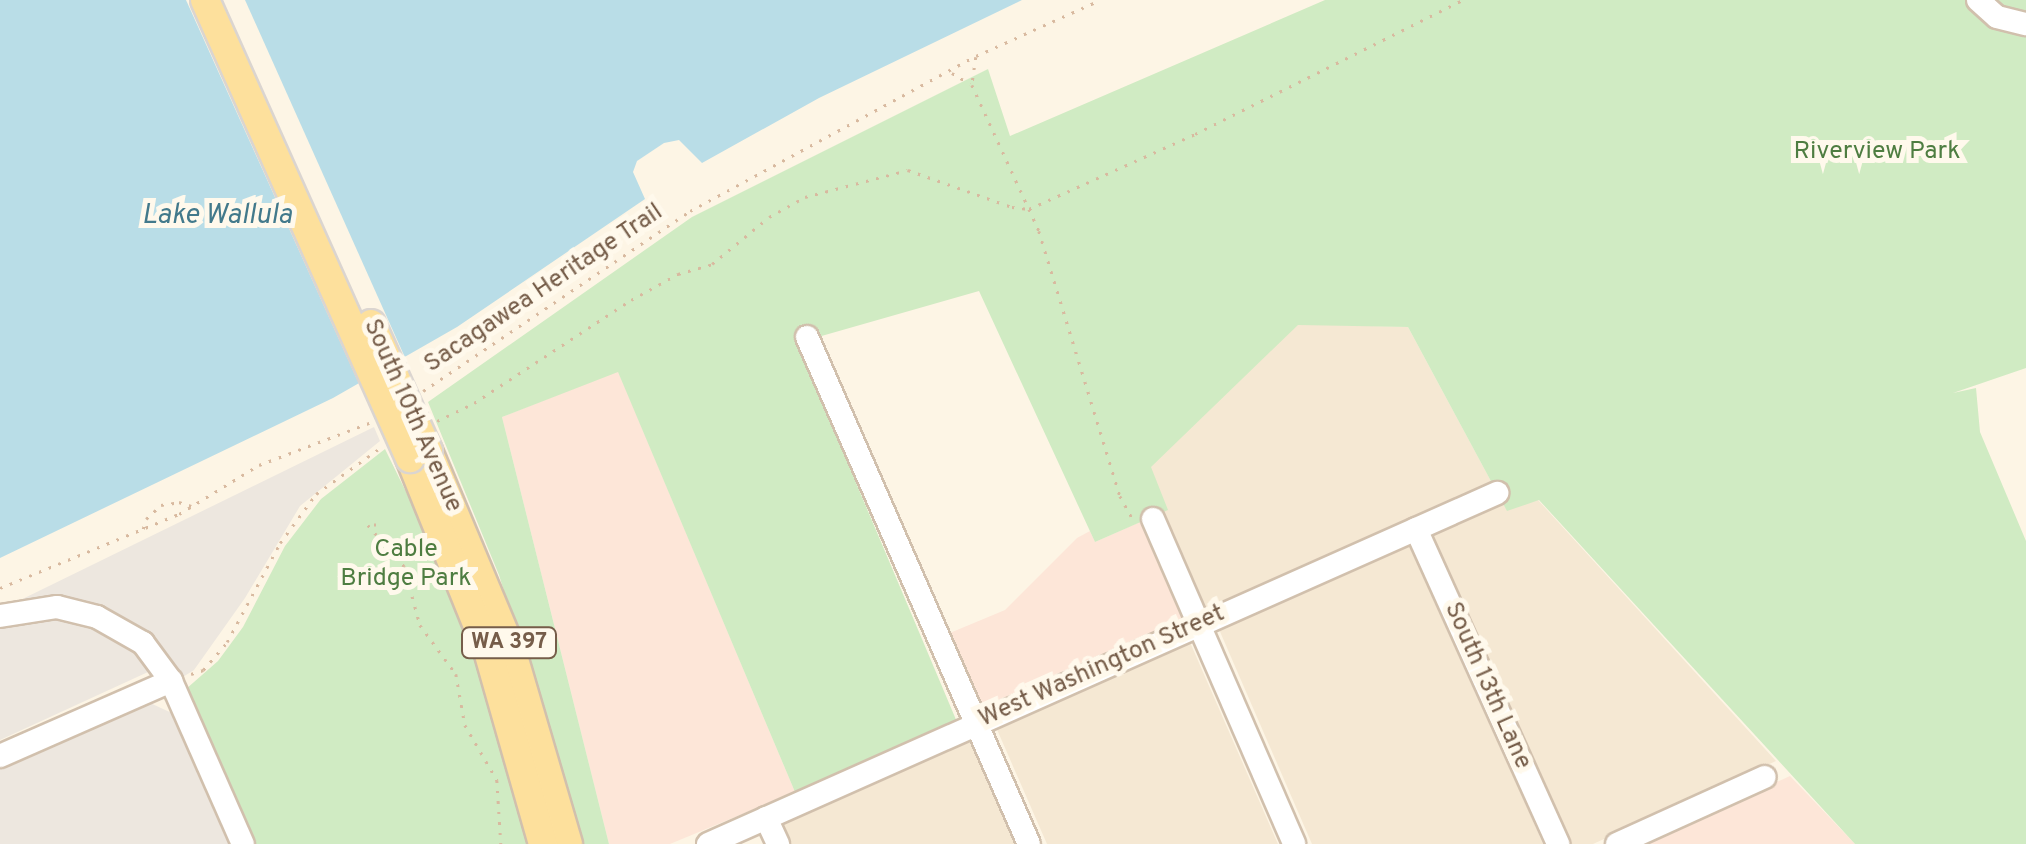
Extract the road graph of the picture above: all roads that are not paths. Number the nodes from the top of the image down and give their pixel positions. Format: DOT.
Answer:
graph roads {
  1 [pos="205,0"];
  2 [pos="225,0"];
  3 [pos="1978,0"];
  4 [pos="2026,24"];
  5 [pos="807,337"];
  6 [pos="414,444"];
  7 [pos="1497,493"];
  8 [pos="1153,519"];
  9 [pos="1416,529"];
  10 [pos="0,616"];
  11 [pos="1198,626"];
  12 [pos="171,681"];
  13 [pos="974,723"];
  14 [pos="0,756"];
  15 [pos="1765,777"];
  16 [pos="766,818"];
  17 [pos="243,844"];
  18 [pos="543,844"];
  19 [pos="568,844"];
  20 [pos="708,844"];
  21 [pos="778,844"];
  22 [pos="1029,844"];
  23 [pos="1294,844"];
  24 [pos="1558,844"];
  25 [pos="1617,844"];
  1 -- 6 [label="main road, South 10th Avenue / WA 397, bridge"];
  2 -- 6 [label="main road, South 10th Avenue / WA 397, bridge"];
  3 -- 4 [label="street"];
  5 -- 13 [label="street"];
  6 -- 18 [label="main road, South 10th Avenue / WA 397"];
  6 -- 19 [label="main road, South 10th Avenue / WA 397"];
  7 -- 9 [label="street, West Washington Street"];
  8 -- 11 [label="street"];
  9 -- 11 [label="street, West Washington Street"];
  9 -- 24 [label="street, South 13th Lane"];
  10 -- 12 [label="street"];
  11 -- 13 [label="street, West Washington Street"];
  11 -- 23 [label="street"];
  12 -- 14 [label="street"];
  12 -- 17 [label="street"];
  13 -- 16 [label="street, West Washington Street"];
  13 -- 22 [label="street"];
  15 -- 25 [label="street"];
  16 -- 20 [label="street, West Washington Street"];
  16 -- 21 [label="street"];
}
